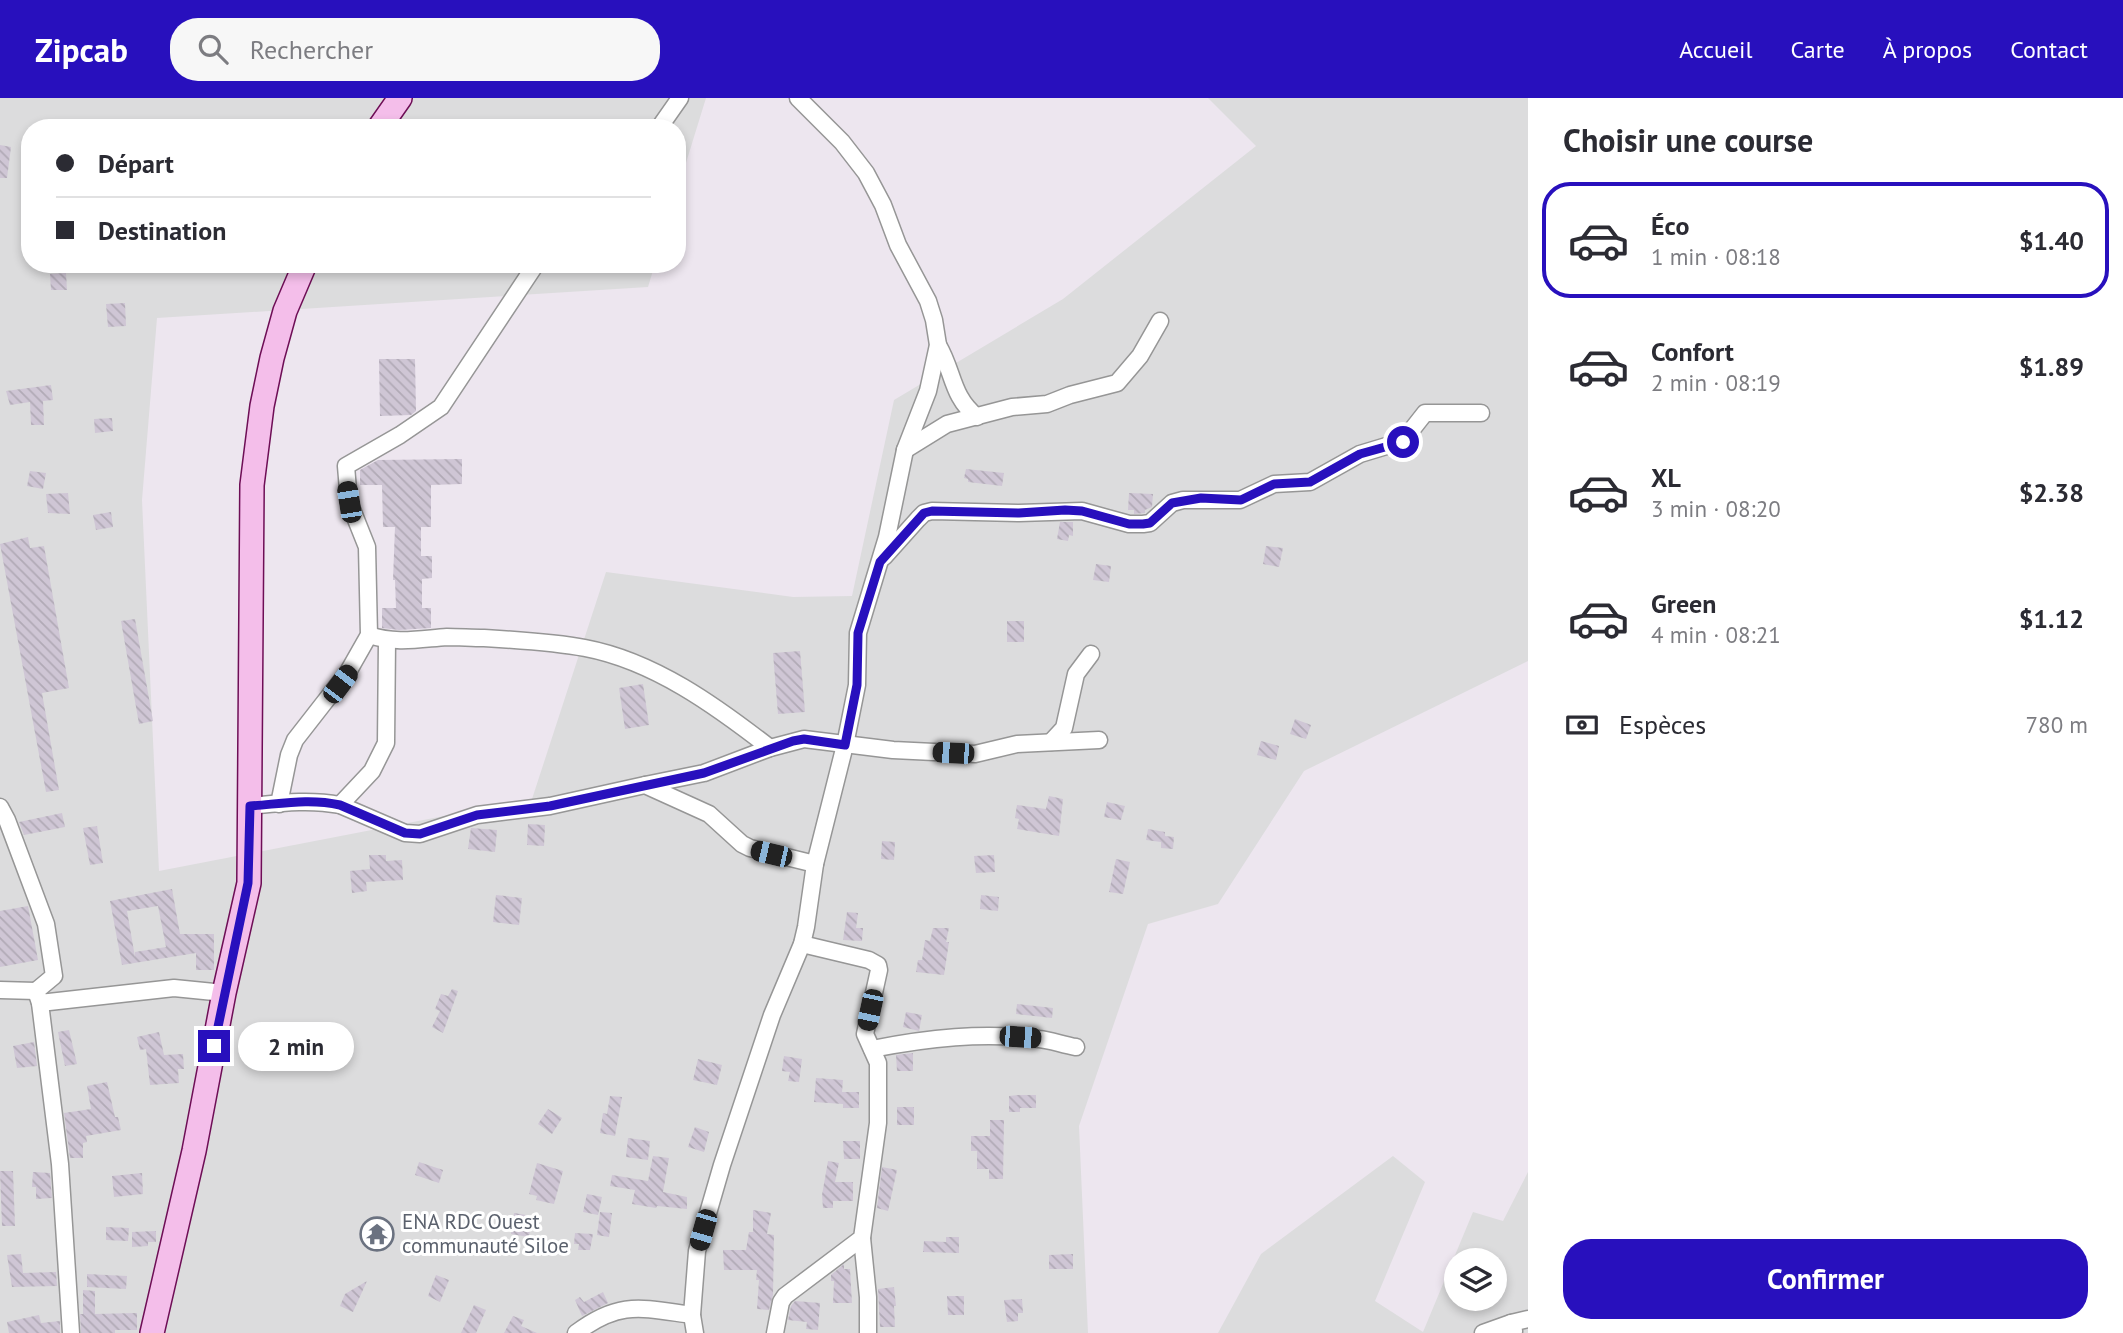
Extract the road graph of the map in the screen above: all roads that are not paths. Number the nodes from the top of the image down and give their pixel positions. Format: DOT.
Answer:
graph roads {
  1 [pos="400,98"];
  2 [pos="680,98"];
  3 [pos="798,98"];
  4 [pos="385,119"];
  5 [pos="665,119"];
  6 [pos="301,273"];
  7 [pos="530,273"];
  8 [pos="1160,321"];
  9 [pos="938,345"];
  10 [pos="1481,413"];
  11 [pos="977,416"];
  12 [pos="905,450"];
  13 [pos="880,562"];
  14 [pos="369,635"];
  15 [pos="387,641"];
  16 [pos="1091,654"];
  17 [pos="1099,740"];
  18 [pos="1051,742"];
  19 [pos="845,745"];
  20 [pos="770,748"];
  21 [pos="645,785"];
  22 [pos="279,804"];
  23 [pos="340,805"];
  24 [pos="250,806"];
  25 [pos="0,807"];
  26 [pos="815,864"];
  27 [pos="802,944"];
  28 [pos="0,990"];
  29 [pos="224,993"];
  30 [pos="38,997"];
  31 [pos="1076,1047"];
  32 [pos="872,1049"];
  33 [pos="862,1238"];
  34 [pos="692,1315"];
  35 [pos="1528,1319"];
  36 [pos="1513,1328"];
  37 [pos="776,1332"];
  38 [pos="71,1333"];
  39 [pos="152,1333"];
  40 [pos="576,1333"];
  41 [pos="695,1333"];
  42 [pos="868,1333"];
  43 [pos="1483,1333"];
  1 -- 4 [label="main road"];
  2 -- 5 [label="street"];
  3 -- 9 [label="street"];
  6 -- 24 [label="main road"];
  7 -- 14 [label="street"];
  8 -- 11 [label="street"];
  9 -- 11 [label="street"];
  9 -- 12 [label="street"];
  10 -- 13 [label="street"];
  11 -- 12 [label="street"];
  12 -- 13 [label="street"];
  13 -- 19 [label="street"];
  14 -- 15 [label="street"];
  14 -- 22 [label="street"];
  15 -- 20 [label="street"];
  15 -- 23 [label="street"];
  16 -- 18 [label="street"];
  17 -- 18 [label="street"];
  18 -- 19 [label="street"];
  19 -- 20 [label="street"];
  19 -- 26 [label="street"];
  20 -- 21 [label="street"];
  21 -- 23 [label="street"];
  21 -- 26 [label="street"];
  22 -- 23 [label="street"];
  22 -- 24 [label="street"];
  24 -- 29 [label="main road"];
  25 -- 30 [label="street"];
  26 -- 27 [label="street"];
  27 -- 32 [label="street"];
  27 -- 34 [label="street"];
  28 -- 30 [label="street"];
  29 -- 30 [label="street"];
  29 -- 39 [label="main road"];
  30 -- 38 [label="street"];
  31 -- 32 [label="street"];
  32 -- 33 [label="street"];
  33 -- 37 [label="street"];
  33 -- 42 [label="street"];
  34 -- 40 [label="street"];
  34 -- 41 [label="street"];
  35 -- 36 [label="street"];
  36 -- 43 [label="street"];
}
